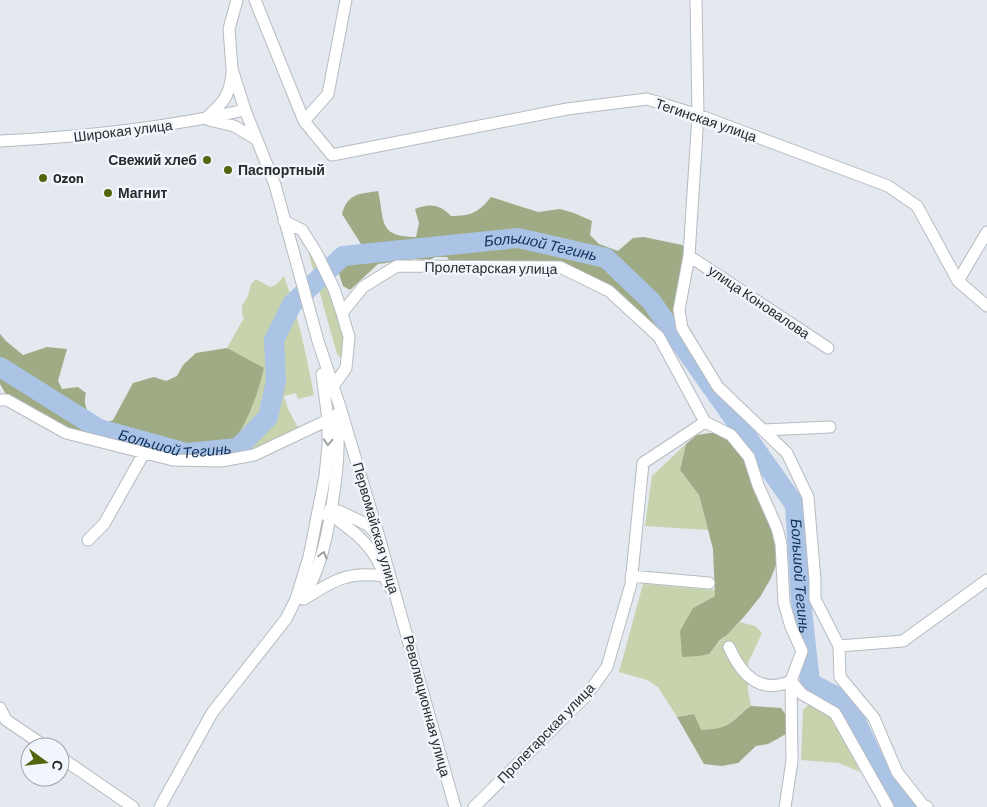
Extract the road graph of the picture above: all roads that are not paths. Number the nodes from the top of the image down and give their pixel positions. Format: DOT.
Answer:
graph roads {
  1 [pos="237,0"];
  2 [pos="255,0"];
  3 [pos="346,0"];
  4 [pos="696,0"];
  5 [pos="232,69"];
  6 [pos="245,110"];
  7 [pos="698,116"];
  8 [pos="205,119"];
  9 [pos="304,121"];
  10 [pos="257,140"];
  11 [pos="0,142"];
  12 [pos="284,221"];
  13 [pos="987,232"];
  14 [pos="689,256"];
  15 [pos="958,281"];
  16 [pos="987,306"];
  17 [pos="342,313"];
  18 [pos="318,341"];
  19 [pos="828,348"];
  20 [pos="332,388"];
  21 [pos="0,400"];
  22 [pos="328,420"];
  23 [pos="705,422"];
  24 [pos="830,428"];
  25 [pos="763,430"];
  26 [pos="144,453"];
  27 [pos="323,489"];
  28 [pos="331,512"];
  29 [pos="379,537"];
  30 [pos="88,540"];
  31 [pos="313,540"];
  32 [pos="384,576"];
  33 [pos="631,576"];
  34 [pos="987,580"];
  35 [pos="709,583"];
  36 [pos="299,599"];
  37 [pos="398,605"];
  38 [pos="839,646"];
  39 [pos="729,647"];
  40 [pos="791,681"];
  41 [pos="0,708"];
  42 [pos="31,737"];
  43 [pos="70,764"];
  44 [pos="133,807"];
  45 [pos="160,807"];
  46 [pos="454,807"];
  47 [pos="474,807"];
  48 [pos="785,807"];
  49 [pos="888,807"];
  50 [pos="927,807"];
  1 -- 5 [label="street, Первомайская улица"];
  2 -- 9 [label="street"];
  3 -- 9 [label="street"];
  4 -- 7 [label="street, улица Коновалова"];
  5 -- 6 [label="street, Первомайская улица"];
  5 -- 8 [label="street"];
  6 -- 8 [label="street, Широкая улица"];
  6 -- 10 [label="street, Первомайская улица"];
  7 -- 9 [label="street, Тегинская улица"];
  7 -- 14 [label="street, улица Коновалова"];
  7 -- 15 [label="street, Тегинская улица"];
  8 -- 10 [label="street"];
  8 -- 11 [label="street, Широкая улица"];
  10 -- 12 [label="street, Первомайская улица"];
  12 -- 17 [label="street"];
  12 -- 18 [label="street, Первомайская улица"];
  13 -- 15 [label="street"];
  14 -- 19 [label="street, улица Коновалова"];
  14 -- 25 [label="street, улица Коновалова"];
  15 -- 16 [label="street, Тегинская улица"];
  17 -- 20 [label="street"];
  17 -- 23 [label="street, Пролетарская улица"];
  18 -- 20 [label="street, Первомайская улица"];
  18 -- 22 [label="street, Первомайская улица"];
  20 -- 28 [label="street"];
  20 -- 29 [label="street, Первомайская улица"];
  21 -- 26 [label="street"];
  22 -- 26 [label="street"];
  22 -- 27 [label="street, Первомайская улица, one-way"];
  23 -- 33 [label="street, Пролетарская улица"];
  23 -- 40 [label="street"];
  24 -- 25 [label="street"];
  25 -- 38 [label="street, улица Коновалова"];
  26 -- 30 [label="street"];
  27 -- 28 [label="street"];
  27 -- 31 [label="street, Первомайская улица"];
  28 -- 29 [label="street"];
  28 -- 31 [label="street"];
  28 -- 32 [label="street"];
  36 -- 28 [label="street, one-way"];
  29 -- 37 [label="street, Первомайская улица"];
  31 -- 36 [label="street, Первомайская улица"];
  32 -- 36 [label="street, Первомайская улица"];
  32 -- 37 [label="street, Первомайская улица"];
  33 -- 35 [label="street"];
  33 -- 47 [label="street, Пролетарская улица"];
  34 -- 38 [label="street"];
  36 -- 45 [label="street, Первомайская улица"];
  37 -- 46 [label="street, Революционная улица"];
  38 -- 50 [label="street, улица Коновалова"];
  39 -- 40 [label="street"];
  40 -- 48 [label="street"];
  40 -- 49 [label="street"];
  41 -- 42 [label="street"];
  43 -- 44 [label="street"];
}
